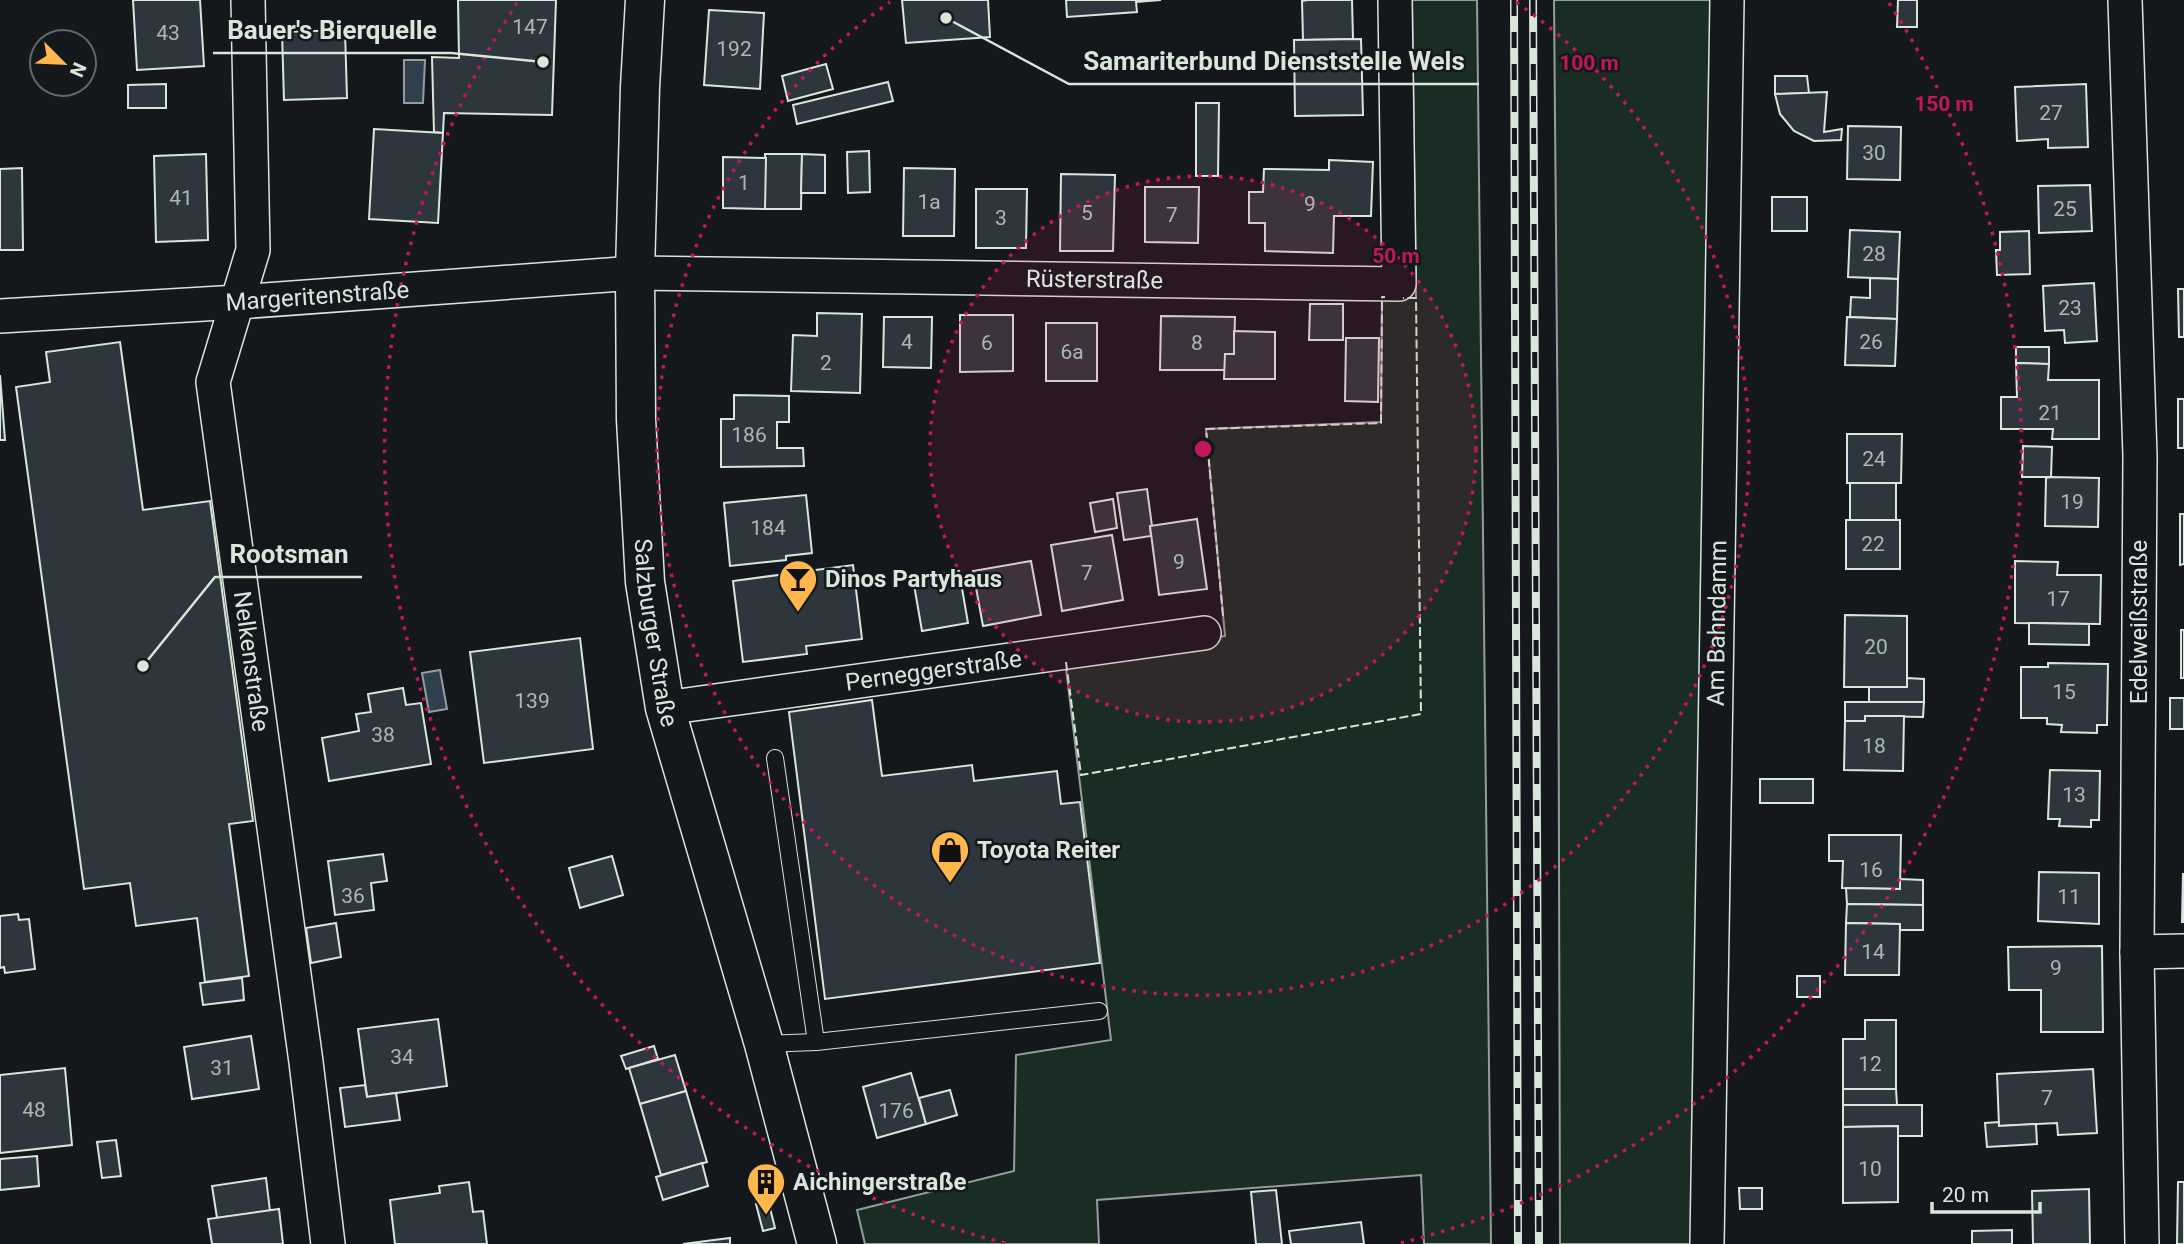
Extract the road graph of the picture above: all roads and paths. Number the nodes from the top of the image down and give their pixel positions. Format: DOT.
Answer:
graph roads {
  1 [pos="248,0"];
  2 [pos="646,0"];
  3 [pos="1395,0"];
  4 [pos="1727,0"];
  5 [pos="2125,0"];
  6 [pos="635,273"];
  7 [pos="238,302"];
  8 [pos="0,316"];
  9 [pos="1204,633"];
  10 [pos="665,708"];
  11 [pos="775,758"];
  12 [pos="2184,951"];
  13 [pos="2137,952"];
  14 [pos="1099,1010"];
  15 [pos="816,1041"];
  16 [pos="764,1044"];
  17 [pos="328,1244"];
  18 [pos="817,1244"];
  19 [pos="1707,1244"];
  20 [pos="2142,1244"];
  1 -- 7 [label="street, Nelkenstraße"];
  2 -- 6 [label="main road, Salzburger Straße"];
  3 -- 6 [label="street, Rüsterstraße"];
  4 -- 19 [label="street, Am Bahndamm"];
  5 -- 13 [label="street, Edelweißstraße"];
  6 -- 7 [label="street, Margeritenstraße"];
  6 -- 10 [label="main road, Salzburger Straße"];
  7 -- 8 [label="street, Margeritenstraße"];
  7 -- 17 [label="street, Nelkenstraße"];
  9 -- 10 [label="street, Perneggerstraße"];
  10 -- 16 [label="main road, Salzburger Straße"];
  11 -- 15 [label="lane"];
  12 -- 13 [label="street"];
  13 -- 20 [label="street, Edelweißstraße"];
  14 -- 15 [label="lane"];
  15 -- 16 [label="lane"];
  16 -- 18 [label="main road, Salzburger Straße"];
}
